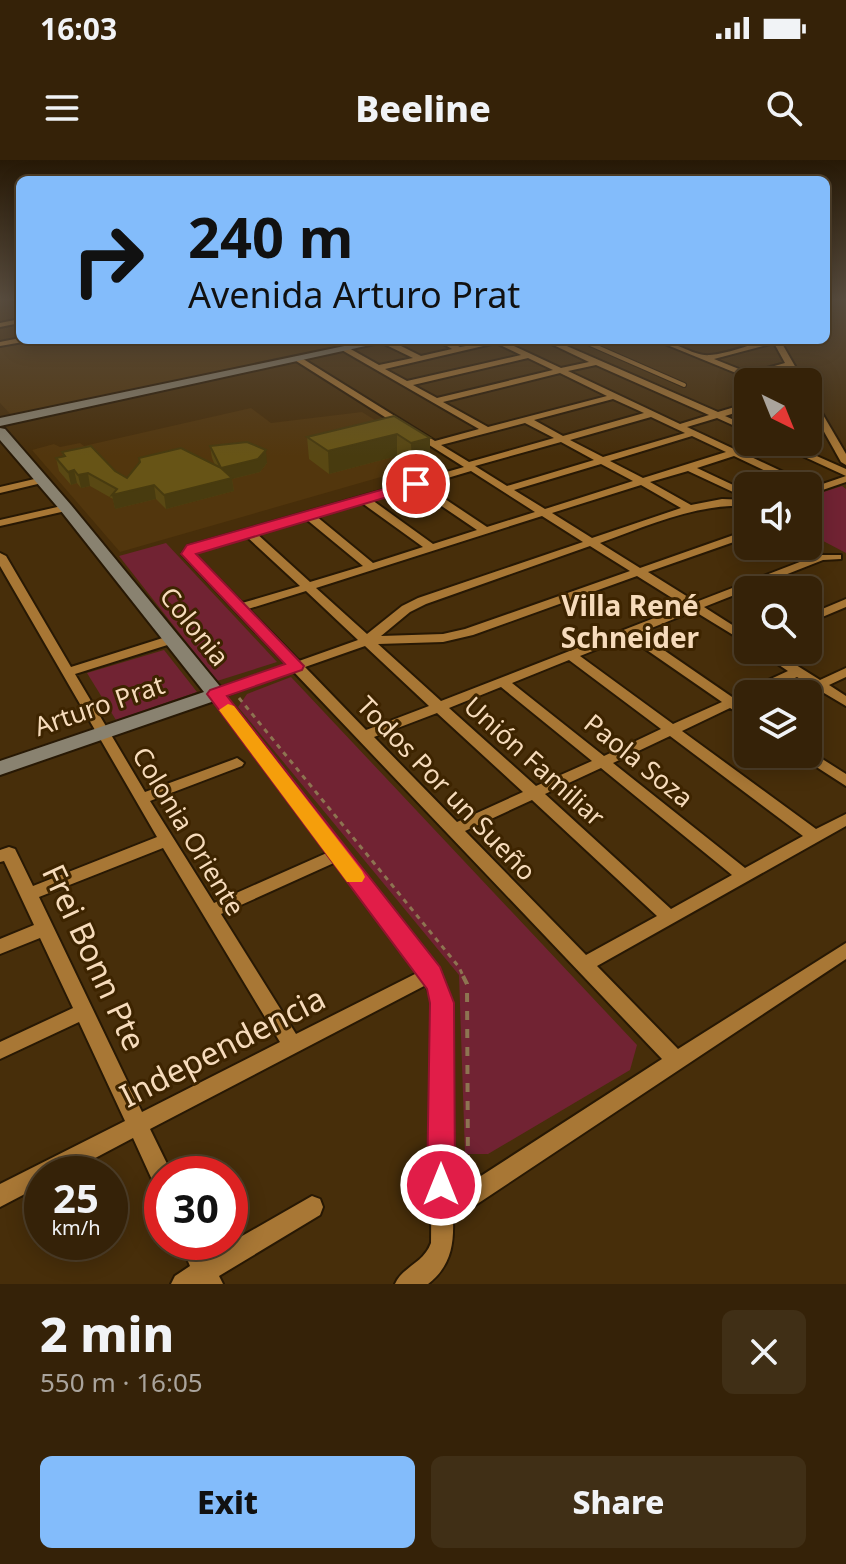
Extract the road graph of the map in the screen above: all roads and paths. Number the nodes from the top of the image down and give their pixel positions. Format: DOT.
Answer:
graph roads {
  1 [pos="337,350"];
  2 [pos="347,350"];
  3 [pos="406,350"];
  4 [pos="458,350"];
  5 [pos="516,350"];
  6 [pos="571,350"];
  7 [pos="605,350"];
  8 [pos="685,350"];
  9 [pos="737,350"];
  10 [pos="782,350"];
  11 [pos="528,356"];
  12 [pos="420,358"];
  13 [pos="297,359"];
  14 [pos="706,359"];
  15 [pos="597,362"];
  16 [pos="789,364"];
  17 [pos="377,368"];
  18 [pos="774,368"];
  19 [pos="791,368"];
  20 [pos="734,370"];
  21 [pos="561,371"];
  22 [pos="405,384"];
  23 [pos="684,385"];
  24 [pos="615,396"];
  25 [pos="436,401"];
  26 [pos="734,410"];
  27 [pos="652,414"];
  28 [pos="717,415"];
  29 [pos="527,420"];
  30 [pos="822,420"];
  31 [pos="0,422"];
  32 [pos="734,423"];
  33 [pos="679,427"];
  34 [pos="487,430"];
  35 [pos="0,432"];
  36 [pos="693,433"];
  37 [pos="563,439"];
  38 [pos="434,444"];
  39 [pos="734,453"];
  40 [pos="740,456"];
  41 [pos="808,456"];
  42 [pos="603,460"];
  43 [pos="846,462"];
  44 [pos="470,467"];
  45 [pos="688,467"];
  46 [pos="774,472"];
  47 [pos="846,473"];
  48 [pos="846,479"];
  49 [pos="43,480"];
  50 [pos="642,482"];
  51 [pos="416,484"];
  52 [pos="822,485"];
  53 [pos="506,489"];
  54 [pos="734,489"];
  55 [pos="0,490"];
  56 [pos="364,499"];
  57 [pos="734,502"];
  58 [pos="66,508"];
  59 [pos="690,508"];
  60 [pos="544,513"];
  61 [pos="308,515"];
  62 [pos="0,523"];
  63 [pos="485,531"];
  64 [pos="248,532"];
  65 [pos="734,538"];
  66 [pos="592,543"];
  67 [pos="431,548"];
  68 [pos="837,557"];
  69 [pos="1,559"];
  70 [pos="371,567"];
  71 [pos="639,573"];
  72 [pos="308,587"];
  73 [pos="846,603"];
  74 [pos="694,607"];
  75 [pos="240,608"];
  76 [pos="822,613"];
  77 [pos="734,631"];
  78 [pos="629,632"];
  79 [pos="173,639"];
  80 [pos="367,641"];
  81 [pos="570,655"];
  82 [pos="785,664"];
  83 [pos="296,666"];
  84 [pos="69,672"];
  85 [pos="798,672"];
  86 [pos="846,672"];
  87 [pos="780,680"];
  88 [pos="811,680"];
  89 [pos="503,682"];
  90 [pos="822,684"];
  91 [pos="822,687"];
  92 [pos="216,694"];
  93 [pos="734,701"];
  94 [pos="731,702"];
  95 [pos="846,702"];
  96 [pos="734,704"];
  97 [pos="439,707"];
  98 [pos="671,730"];
  99 [pos="102,734"];
  100 [pos="364,736"];
  101 [pos="602,762"];
  102 [pos="237,763"];
  103 [pos="822,765"];
  104 [pos="0,768"];
  105 [pos="846,781"];
  106 [pos="534,793"];
  107 [pos="141,799"];
  108 [pos="846,819"];
  109 [pos="454,830"];
  110 [pos="815,836"];
  111 [pos="166,840"];
  112 [pos="5,855"];
  113 [pos="338,855"];
  114 [pos="744,876"];
  115 [pos="30,894"];
  116 [pos="209,912"];
  117 [pos="670,918"];
  118 [pos="46,928"];
  119 [pos="0,947"];
  120 [pos="846,950"];
  121 [pos="584,965"];
  122 [pos="431,974"];
  123 [pos="85,1011"];
  124 [pos="293,1046"];
  125 [pos="0,1051"];
  126 [pos="677,1061"];
  127 [pos="139,1126"];
  128 [pos="78,1156"];
  129 [pos="153,1156"];
  130 [pos="24,1183"];
  131 [pos="0,1196"];
  132 [pos="312,1207"];
  133 [pos="441,1215"];
  134 [pos="207,1277"];
  135 [pos="183,1284"];
  136 [pos="407,1284"];
  1 -- 13 [label="street"];
  2 -- 17 [label="street"];
  3 -- 12 [label="street"];
  4 -- 12 [label="street"];
  5 -- 11 [label="street"];
  6 -- 15 [label="street"];
  7 -- 23 [label="lane"];
  8 -- 14 [label="street"];
  9 -- 14 [label="street"];
  10 -- 16 [label="street"];
  11 -- 21 [label="street"];
  11 -- 22 [label="street"];
  12 -- 17 [label="street"];
  13 -- 31 [label="street"];
  13 -- 38 [label="street"];
  14 -- 20 [label="street"];
  15 -- 21 [label="street"];
  15 -- 28 [label="street"];
  16 -- 18 [label="street"];
  16 -- 19 [label="street"];
  17 -- 22 [label="street"];
  21 -- 24 [label="street"];
  21 -- 25 [label="street"];
  22 -- 25 [label="street"];
  24 -- 27 [label="street"];
  24 -- 29 [label="street"];
  25 -- 34 [label="street"];
  26 -- 28 [label="street"];
  27 -- 33 [label="street"];
  27 -- 37 [label="street"];
  28 -- 32 [label="street"];
  28 -- 33 [label="street"];
  29 -- 34 [label="street"];
  29 -- 37 [label="street"];
  30 -- 43 [label="street"];
  33 -- 36 [label="street"];
  34 -- 38 [label="street"];
  35 -- 49 [label="street, Colonia"];
  36 -- 39 [label="street"];
  36 -- 42 [label="street"];
  37 -- 42 [label="street"];
  37 -- 44 [label="street"];
  38 -- 44 [label="street"];
  39 -- 45 [label="street"];
  40 -- 46 [label="street"];
  41 -- 47 [label="street"];
  42 -- 50 [label="street"];
  42 -- 53 [label="street"];
  44 -- 51 [label="street"];
  44 -- 53 [label="street"];
  45 -- 50 [label="street"];
  45 -- 54 [label="street"];
  48 -- 52 [label="street"];
  49 -- 55 [label="street"];
  49 -- 58 [label="street, Colonia"];
  50 -- 59 [label="street"];
  50 -- 60 [label="street"];
  51 -- 56 [label="street"];
  51 -- 63 [label="street"];
  53 -- 60 [label="street"];
  56 -- 61 [label="street"];
  56 -- 67 [label="street"];
  57 -- 59 [label="street"];
  58 -- 62 [label="street"];
  58 -- 79 [label="street, Colonia"];
  59 -- 66 [label="street"];
  60 -- 63 [label="street"];
  60 -- 66 [label="street"];
  61 -- 64 [label="street"];
  61 -- 70 [label="street"];
  63 -- 67 [label="street"];
  64 -- 72 [label="street, Unión Familiar"];
  64 -- 75 [label="street, Todos Por un Sueño"];
  65 -- 71 [label="street"];
  66 -- 71 [label="street"];
  66 -- 80 [label="street"];
  67 -- 70 [label="street"];
  68 -- 74 [label="street"];
  69 -- 84 [label="street, Colonia Oriente"];
  70 -- 72 [label="street"];
  71 -- 74 [label="street"];
  71 -- 80 [label="street"];
  72 -- 75 [label="street"];
  72 -- 80 [label="street, Unión Familiar"];
  73 -- 76 [label="street"];
  74 -- 77 [label="street"];
  74 -- 78 [label="street"];
  75 -- 83 [label="street, Todos Por un Sueño"];
  78 -- 81 [label="street"];
  78 -- 94 [label="street"];
  79 -- 84 [label="street"];
  79 -- 92 [label="street, Colonia"];
  80 -- 83 [label="street"];
  80 -- 97 [label="street, Unión Familiar"];
  81 -- 89 [label="street"];
  81 -- 98 [label="street"];
  82 -- 85 [label="street"];
  83 -- 92 [label="street"];
  83 -- 100 [label="street, Todos Por un Sueño"];
  84 -- 99 [label="street, Colonia Oriente"];
  85 -- 87 [label="street"];
  85 -- 88 [label="street"];
  86 -- 90 [label="street"];
  89 -- 97 [label="street"];
  89 -- 101 [label="street, Paola Soza"];
  91 -- 95 [label="street"];
  92 -- 99 [label="street, Arturo Prat"];
  92 -- 113 [label="street, Colonia"];
  93 -- 94 [label="street"];
  94 -- 96 [label="street"];
  94 -- 98 [label="street"];
  97 -- 100 [label="street"];
  97 -- 106 [label="street, Unión Familiar"];
  98 -- 101 [label="street"];
  98 -- 110 [label="street"];
  99 -- 104 [label="street, Arturo Prat"];
  99 -- 107 [label="street, Colonia Oriente"];
  100 -- 109 [label="street, Todos Por un Sueño"];
  101 -- 106 [label="street"];
  101 -- 114 [label="street, Paola Soza"];
  102 -- 107 [label="street"];
  103 -- 105 [label="street"];
  106 -- 109 [label="street"];
  106 -- 117 [label="street, Unión Familiar"];
  107 -- 111 [label="street, Colonia Oriente"];
  108 -- 110 [label="street"];
  109 -- 121 [label="street, Todos Por un Sueño"];
  110 -- 114 [label="street"];
  111 -- 115 [label="street"];
  111 -- 116 [label="street, Colonia Oriente"];
  112 -- 115 [label="street, Frei Bonn Pte"];
  113 -- 116 [label="street"];
  113 -- 122 [label="street, Colonia"];
  114 -- 117 [label="street"];
  115 -- 118 [label="street, Frei Bonn Pte"];
  116 -- 124 [label="street, Colonia Oriente"];
  117 -- 121 [label="street"];
  118 -- 119 [label="street"];
  118 -- 123 [label="street, Frei Bonn Pte"];
  120 -- 126 [label="street"];
  121 -- 126 [label="street, Todos Por un Sueño"];
  122 -- 124 [label="street, Independencia"];
  122 -- 133 [label="street, Colonia"];
  123 -- 125 [label="street"];
  123 -- 127 [label="street, Frei Bonn Pte"];
  124 -- 127 [label="street, Independencia"];
  126 -- 133 [label="street"];
  127 -- 128 [label="street, Independencia"];
  127 -- 129 [label="street, Frei Bonn Pte"];
  130 -- 131 [label="street, Independencia"];
  132 -- 134 [label="street"];
  133 -- 136 [label="street, Colonia"];
  134 -- 135 [label="street"];
}
